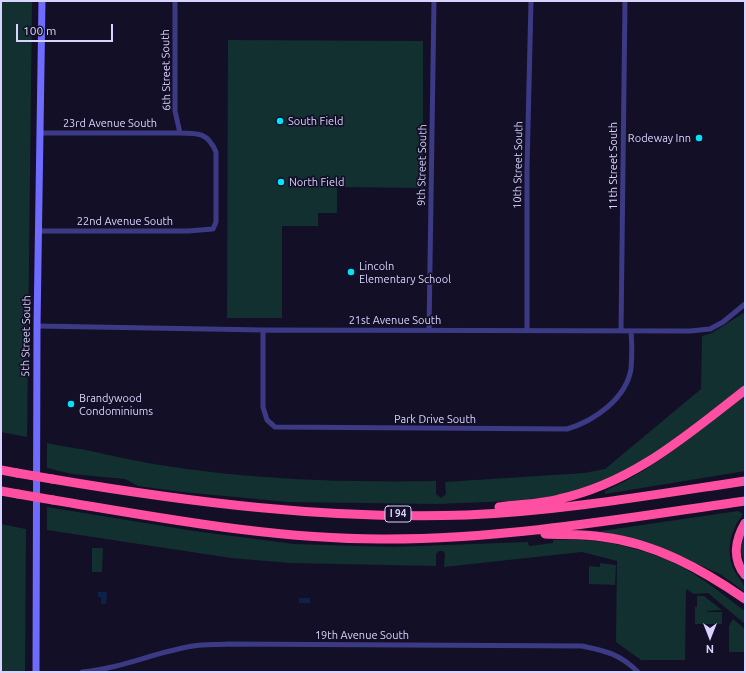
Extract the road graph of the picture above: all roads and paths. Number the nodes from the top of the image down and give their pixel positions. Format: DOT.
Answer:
graph roads {
  1 [pos="42,1"];
  2 [pos="174,1"];
  3 [pos="434,1"];
  4 [pos="531,1"];
  5 [pos="625,1"];
  6 [pos="40,133"];
  7 [pos="180,133"];
  8 [pos="39,231"];
  9 [pos="745,304"];
  10 [pos="37,326"];
  11 [pos="263,330"];
  12 [pos="429,330"];
  13 [pos="527,330"];
  14 [pos="621,331"];
  15 [pos="631,331"];
  16 [pos="745,390"];
  17 [pos="1,470"];
  18 [pos="745,481"];
  19 [pos="1,491"];
  20 [pos="745,501"];
  21 [pos="436,514"];
  22 [pos="745,523"];
  23 [pos="516,532"];
  24 [pos="745,575"];
  25 [pos="745,599"];
  26 [pos="103,671"];
  27 [pos="36,672"];
  28 [pos="82,672"];
  29 [pos="638,672"];
  1 -- 6 [label="street, 5th Street South"];
  2 -- 7 [label="street, 6th Street South"];
  3 -- 12 [label="street, 9th Street South"];
  4 -- 13 [label="street, 10th Street South"];
  5 -- 14 [label="street, 11th Street South"];
  6 -- 7 [label="street, 23rd Avenue South"];
  6 -- 8 [label="street, 5th Street South"];
  7 -- 8 [label="street, 22nd Avenue South"];
  8 -- 10 [label="street, 5th Street South"];
  9 -- 15 [label="street, 21st Avenue South"];
  10 -- 11 [label="street, 21st Avenue South"];
  10 -- 27 [label="street, 5th Street South"];
  11 -- 12 [label="street, 21st Avenue South"];
  11 -- 15 [label="street, Park Drive South"];
  12 -- 13 [label="street, 21st Avenue South"];
  13 -- 14 [label="street, 21st Avenue South"];
  14 -- 15 [label="street, 21st Avenue South"];
  16 -- 21 [label="highway"];
  17 -- 21 [label="highway, I 94, bridge"];
  18 -- 21 [label="highway, I 94"];
  19 -- 23 [label="highway, bridge"];
  20 -- 23 [label="highway"];
  22 -- 24 [label="highway"];
  23 -- 25 [label="highway"];
  26 -- 28 [label="street, 19th Avenue South"];
  26 -- 29 [label="street, 19th Avenue South"];
}
